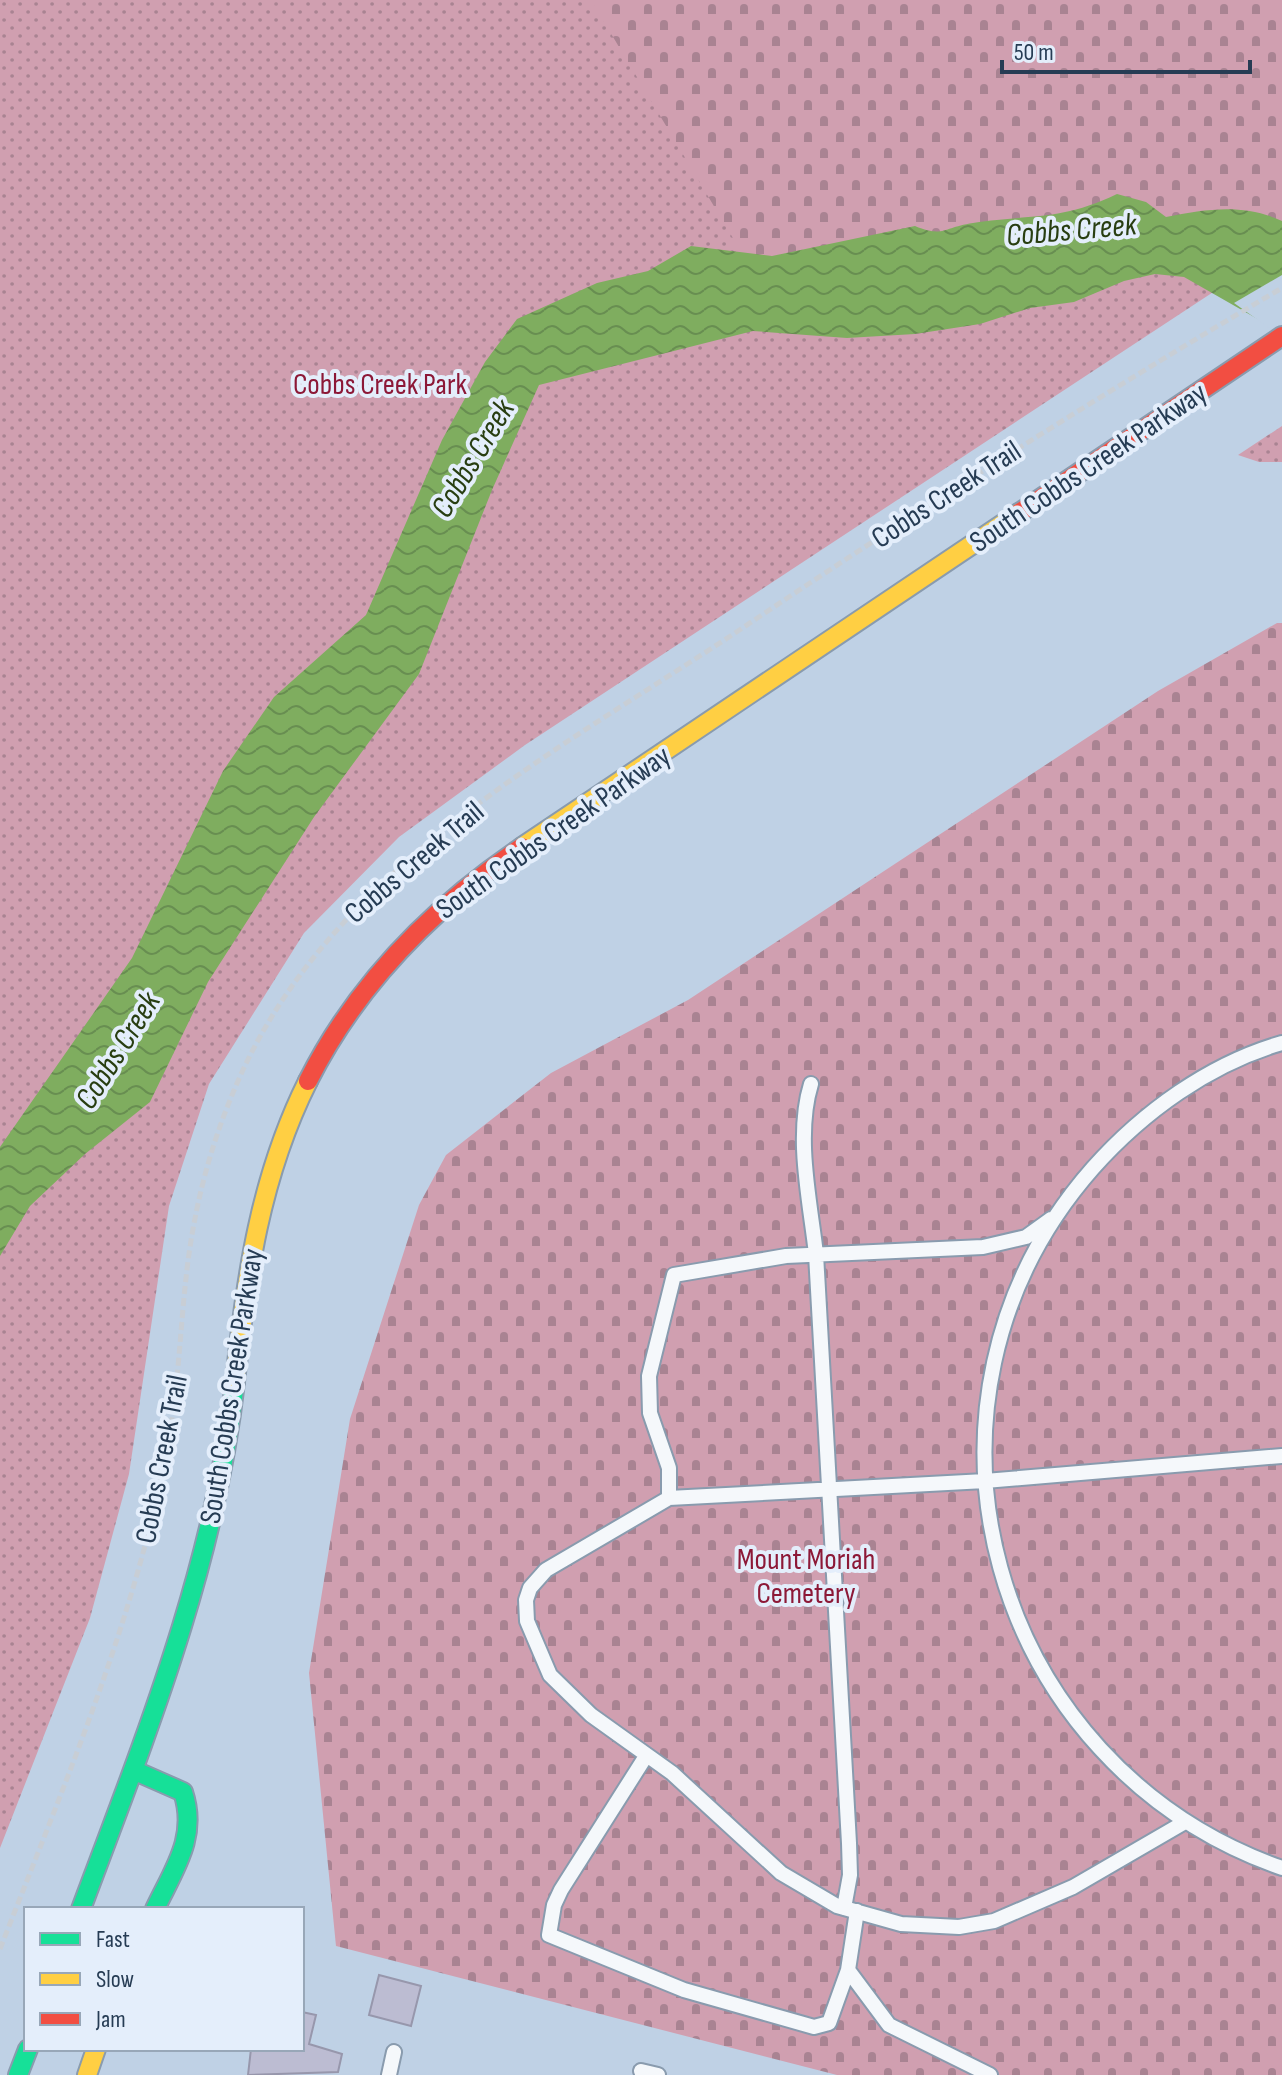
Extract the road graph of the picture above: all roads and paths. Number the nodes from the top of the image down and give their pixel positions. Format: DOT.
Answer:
graph roads {
  1 [pos="1243,311"];
  2 [pos="1281,337"];
  3 [pos="1282,1043"];
  4 [pos="811,1084"];
  5 [pos="1057,1215"];
  6 [pos="816,1254"];
  7 [pos="1282,1456"];
  8 [pos="985,1481"];
  9 [pos="829,1491"];
  10 [pos="669,1498"];
  11 [pos="646,1756"];
  12 [pos="133,1770"];
  13 [pos="1185,1822"];
  14 [pos="1282,1868"];
  15 [pos="82,1907"];
  16 [pos="156,1907"];
  17 [pos="850,1909"];
  18 [pos="0,1949"];
  19 [pos="848,1970"];
  20 [pos="27,2051"];
  21 [pos="95,2051"];
  22 [pos="394,2052"];
  23 [pos="641,2071"];
  24 [pos="18,2075"];
  25 [pos="87,2075"];
  26 [pos="389,2075"];
  27 [pos="658,2075"];
  28 [pos="990,2075"];
  1 -- 18 [label="path, Cobbs Creek Trail"];
  2 -- 12 [label="main road, South Cobbs Creek Parkway"];
  3 -- 5 [label="lane"];
  4 -- 6 [label="lane"];
  5 -- 6 [label="lane"];
  5 -- 8 [label="lane"];
  6 -- 9 [label="lane"];
  6 -- 10 [label="lane"];
  7 -- 8 [label="lane"];
  8 -- 9 [label="lane"];
  8 -- 13 [label="lane"];
  9 -- 10 [label="lane"];
  9 -- 17 [label="lane"];
  10 -- 11 [label="lane"];
  11 -- 17 [label="lane"];
  11 -- 19 [label="lane"];
  12 -- 15 [label="main road, South Cobbs Creek Parkway"];
  12 -- 16 [label="main road"];
  13 -- 14 [label="lane"];
  13 -- 17 [label="lane"];
  17 -- 19 [label="lane"];
  19 -- 28 [label="lane"];
  20 -- 24 [label="main road"];
  21 -- 25 [label="main road"];
  22 -- 26 [label="lane"];
  23 -- 27 [label="lane"];
}
